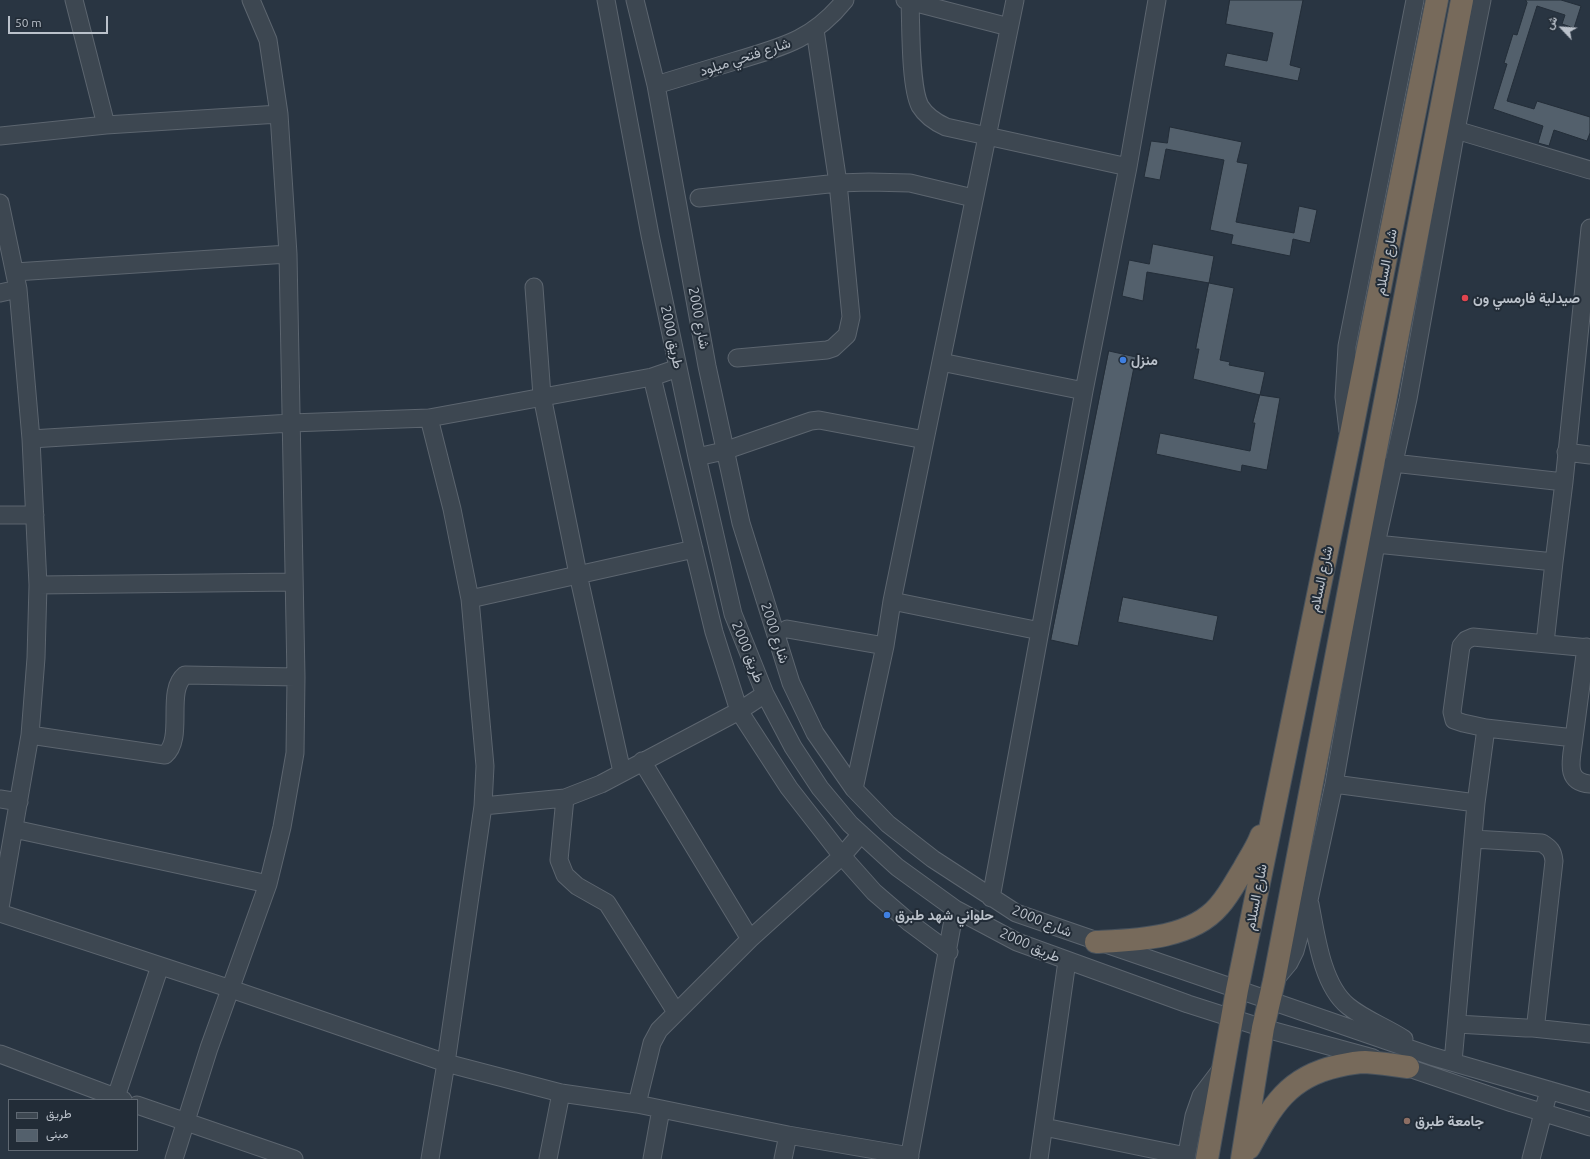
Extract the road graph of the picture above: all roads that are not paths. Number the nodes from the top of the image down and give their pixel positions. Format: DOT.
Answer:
graph roads {
  1 [pos="74,0"];
  2 [pos="251,0"];
  3 [pos="606,0"];
  4 [pos="635,0"];
  5 [pos="845,0"];
  6 [pos="1015,0"];
  7 [pos="1415,0"];
  8 [pos="1437,0"];
  9 [pos="1462,0"];
  10 [pos="1482,0"];
  11 [pos="907,1"];
  12 [pos="1156,1"];
  13 [pos="1009,27"];
  14 [pos="815,30"];
  15 [pos="656,85"];
  16 [pos="279,114"];
  17 [pos="106,125"];
  18 [pos="1456,130"];
  19 [pos="0,136"];
  20 [pos="987,136"];
  21 [pos="1128,167"];
  22 [pos="1590,170"];
  23 [pos="838,183"];
  24 [pos="699,198"];
  25 [pos="973,198"];
  26 [pos="0,203"];
  27 [pos="1590,228"];
  28 [pos="288,254"];
  29 [pos="15,272"];
  30 [pos="534,287"];
  31 [pos="18,289"];
  32 [pos="0,293"];
  33 [pos="737,358"];
  34 [pos="941,362"];
  35 [pos="678,368"];
  36 [pos="652,377"];
  37 [pos="1084,391"];
  38 [pos="542,396"];
  39 [pos="429,418"];
  40 [pos="291,423"];
  41 [pos="31,439"];
  42 [pos="925,440"];
  43 [pos="1349,444"];
  44 [pos="724,451"];
  45 [pos="1566,452"];
  46 [pos="1590,455"];
  47 [pos="697,457"];
  48 [pos="1393,463"];
  49 [pos="1564,482"];
  50 [pos="0,515"];
  51 [pos="35,515"];
  52 [pos="1376,544"];
  53 [pos="694,549"];
  54 [pos="1554,562"];
  55 [pos="578,574"];
  56 [pos="294,582"];
  57 [pos="38,585"];
  58 [pos="470,599"];
  59 [pos="892,601"];
  60 [pos="787,629"];
  61 [pos="1040,631"];
  62 [pos="1545,643"];
  63 [pos="885,646"];
  64 [pos="1588,647"];
  65 [pos="296,677"];
  66 [pos="765,694"];
  67 [pos="739,711"];
  68 [pos="1486,728"];
  69 [pos="30,735"];
  70 [pos="1574,738"];
  71 [pos="642,761"];
  72 [pos="622,772"];
  73 [pos="1334,784"];
  74 [pos="1590,784"];
  75 [pos="854,789"];
  76 [pos="565,798"];
  77 [pos="0,799"];
  78 [pos="19,802"];
  79 [pos="1476,803"];
  80 [pos="483,806"];
  81 [pos="1274,807"];
  82 [pos="14,829"];
  83 [pos="861,834"];
  84 [pos="1473,839"];
  85 [pos="842,856"];
  86 [pos="2,883"];
  87 [pos="268,884"];
  88 [pos="992,898"];
  89 [pos="1309,900"];
  90 [pos="0,908"];
  91 [pos="956,909"];
  92 [pos="0,913"];
  93 [pos="750,939"];
  94 [pos="1096,942"];
  95 [pos="949,952"];
  96 [pos="1067,961"];
  97 [pos="160,966"];
  98 [pos="231,989"];
  99 [pos="1237,990"];
  100 [pos="1271,991"];
  101 [pos="676,1012"];
  102 [pos="1232,1018"];
  103 [pos="1457,1024"];
  104 [pos="1263,1028"];
  105 [pos="1533,1028"];
  106 [pos="1590,1034"];
  107 [pos="0,1054"];
  108 [pos="1431,1056"];
  109 [pos="1452,1062"];
  110 [pos="446,1063"];
  111 [pos="1224,1065"];
  112 [pos="1408,1067"];
  113 [pos="1549,1090"];
  114 [pos="561,1093"];
  115 [pos="119,1099"];
  116 [pos="1590,1102"];
  117 [pos="637,1104"];
  118 [pos="138,1105"];
  119 [pos="661,1109"];
  120 [pos="1542,1113"];
  121 [pos="185,1123"];
  122 [pos="1044,1127"];
  123 [pos="1590,1127"];
  124 [pos="788,1135"];
  125 [pos="909,1157"];
  126 [pos="1186,1157"];
  127 [pos="174,1159"];
  128 [pos="294,1159"];
  129 [pos="430,1159"];
  130 [pos="548,1159"];
  131 [pos="652,1159"];
  132 [pos="783,1159"];
  133 [pos="1039,1159"];
  134 [pos="1208,1159"];
  135 [pos="1242,1159"];
  136 [pos="1531,1159"];
  1 -- 17 [label="street"];
  2 -- 16 [label="street"];
  3 -- 35 [label="street, طريق 2000"];
  4 -- 15 [label="street, شارع 2000"];
  5 -- 14 [label="street, شارع فتحي ميلود"];
  6 -- 13 [label="street"];
  7 -- 43 [label="street"];
  8 -- 43 [label="highway, شارع السلام"];
  9 -- 100 [label="highway, شارع السلام"];
  10 -- 18 [label="street"];
  11 -- 13 [label="street"];
  11 -- 20 [label="street"];
  12 -- 21 [label="street"];
  13 -- 20 [label="street"];
  14 -- 15 [label="street, شارع فتحي ميلود"];
  14 -- 23 [label="street"];
  15 -- 44 [label="street, شارع 2000"];
  16 -- 17 [label="street"];
  16 -- 28 [label="street"];
  17 -- 19 [label="street"];
  18 -- 22 [label="street"];
  18 -- 48 [label="street"];
  20 -- 21 [label="street"];
  20 -- 25 [label="street"];
  21 -- 37 [label="street"];
  23 -- 24 [label="street"];
  23 -- 25 [label="street"];
  23 -- 33 [label="street"];
  25 -- 34 [label="street"];
  26 -- 29 [label="street"];
  27 -- 45 [label="street"];
  28 -- 29 [label="street"];
  28 -- 40 [label="street"];
  29 -- 31 [label="street"];
  30 -- 38 [label="street"];
  31 -- 32 [label="street"];
  31 -- 41 [label="street"];
  34 -- 37 [label="street"];
  34 -- 42 [label="street"];
  35 -- 36 [label="street"];
  35 -- 47 [label="street, طريق 2000"];
  36 -- 38 [label="street"];
  36 -- 53 [label="street"];
  37 -- 61 [label="street"];
  38 -- 39 [label="street"];
  38 -- 55 [label="street"];
  39 -- 40 [label="street"];
  39 -- 58 [label="street"];
  40 -- 41 [label="street"];
  40 -- 56 [label="street"];
  41 -- 51 [label="street"];
  42 -- 44 [label="street"];
  42 -- 59 [label="street"];
  43 -- 81 [label="highway, شارع السلام"];
  44 -- 47 [label="street"];
  44 -- 75 [label="street, شارع 2000"];
  45 -- 46 [label="street"];
  45 -- 49 [label="street"];
  47 -- 66 [label="street, طريق 2000"];
  48 -- 49 [label="street"];
  48 -- 52 [label="street"];
  49 -- 54 [label="street"];
  50 -- 51 [label="street"];
  51 -- 57 [label="street"];
  52 -- 54 [label="street"];
  52 -- 73 [label="street"];
  53 -- 55 [label="street"];
  53 -- 67 [label="street"];
  54 -- 62 [label="street"];
  55 -- 58 [label="street"];
  55 -- 72 [label="street"];
  56 -- 57 [label="street"];
  56 -- 65 [label="street"];
  57 -- 69 [label="street"];
  58 -- 80 [label="street"];
  59 -- 61 [label="street"];
  59 -- 63 [label="street"];
  60 -- 63 [label="street"];
  61 -- 88 [label="street"];
  62 -- 64 [label="street"];
  62 -- 68 [label="street"];
  63 -- 75 [label="street"];
  64 -- 70 [label="street"];
  65 -- 69 [label="street"];
  65 -- 87 [label="street"];
  66 -- 67 [label="street"];
  66 -- 83 [label="street, طريق 2000"];
  67 -- 71 [label="street"];
  67 -- 85 [label="street"];
  68 -- 70 [label="street"];
  68 -- 79 [label="street"];
  69 -- 78 [label="street"];
  70 -- 74 [label="street"];
  71 -- 72 [label="street"];
  71 -- 93 [label="street"];
  72 -- 76 [label="street"];
  73 -- 79 [label="street"];
  73 -- 89 [label="street"];
  75 -- 88 [label="street, شارع 2000"];
  76 -- 80 [label="street"];
  76 -- 101 [label="street"];
  77 -- 78 [label="street"];
  78 -- 82 [label="street"];
  79 -- 84 [label="street"];
  80 -- 110 [label="street"];
  81 -- 94 [label="highway"];
  81 -- 99 [label="highway, شارع السلام"];
  82 -- 86 [label="street"];
  82 -- 87 [label="street"];
  83 -- 85 [label="street"];
  83 -- 91 [label="street, طريق 2000"];
  84 -- 103 [label="street"];
  84 -- 105 [label="street"];
  85 -- 93 [label="street"];
  85 -- 95 [label="street"];
  86 -- 90 [label="street"];
  87 -- 98 [label="street"];
  88 -- 94 [label="street, شارع 2000"];
  89 -- 100 [label="street"];
  89 -- 108 [label="street"];
  91 -- 95 [label="street"];
  91 -- 96 [label="street, طريق 2000"];
  92 -- 97 [label="street"];
  93 -- 101 [label="street"];
  94 -- 99 [label="street, شارع 2000"];
  95 -- 125 [label="street"];
  96 -- 102 [label="street, طريق 2000"];
  96 -- 122 [label="street"];
  97 -- 98 [label="street"];
  97 -- 115 [label="street"];
  98 -- 110 [label="street"];
  98 -- 121 [label="street"];
  99 -- 100 [label="street, شارع 2000"];
  99 -- 102 [label="highway, شارع السلام"];
  100 -- 104 [label="highway, شارع السلام"];
  100 -- 108 [label="street, شارع 2000"];
  101 -- 117 [label="street"];
  102 -- 104 [label="street, طريق 2000"];
  102 -- 111 [label="highway, شارع السلام"];
  103 -- 105 [label="street"];
  103 -- 109 [label="street"];
  104 -- 112 [label="street, طريق 2000"];
  104 -- 135 [label="highway, شارع السلام"];
  105 -- 106 [label="street"];
  107 -- 115 [label="street"];
  108 -- 109 [label="street"];
  109 -- 113 [label="street"];
  110 -- 114 [label="street"];
  110 -- 129 [label="street"];
  111 -- 126 [label="street"];
  111 -- 134 [label="highway, شارع السلام"];
  112 -- 120 [label="street, طريق 2000"];
  112 -- 135 [label="highway"];
  113 -- 116 [label="street"];
  113 -- 120 [label="street"];
  114 -- 117 [label="street"];
  114 -- 130 [label="street"];
  117 -- 119 [label="street"];
  118 -- 121 [label="street"];
  119 -- 124 [label="street"];
  119 -- 131 [label="street"];
  120 -- 123 [label="street, طريق 2000"];
  120 -- 136 [label="street"];
  121 -- 127 [label="street"];
  121 -- 128 [label="street"];
  122 -- 126 [label="street"];
  122 -- 133 [label="street"];
  124 -- 125 [label="street"];
  124 -- 132 [label="street"];
}
